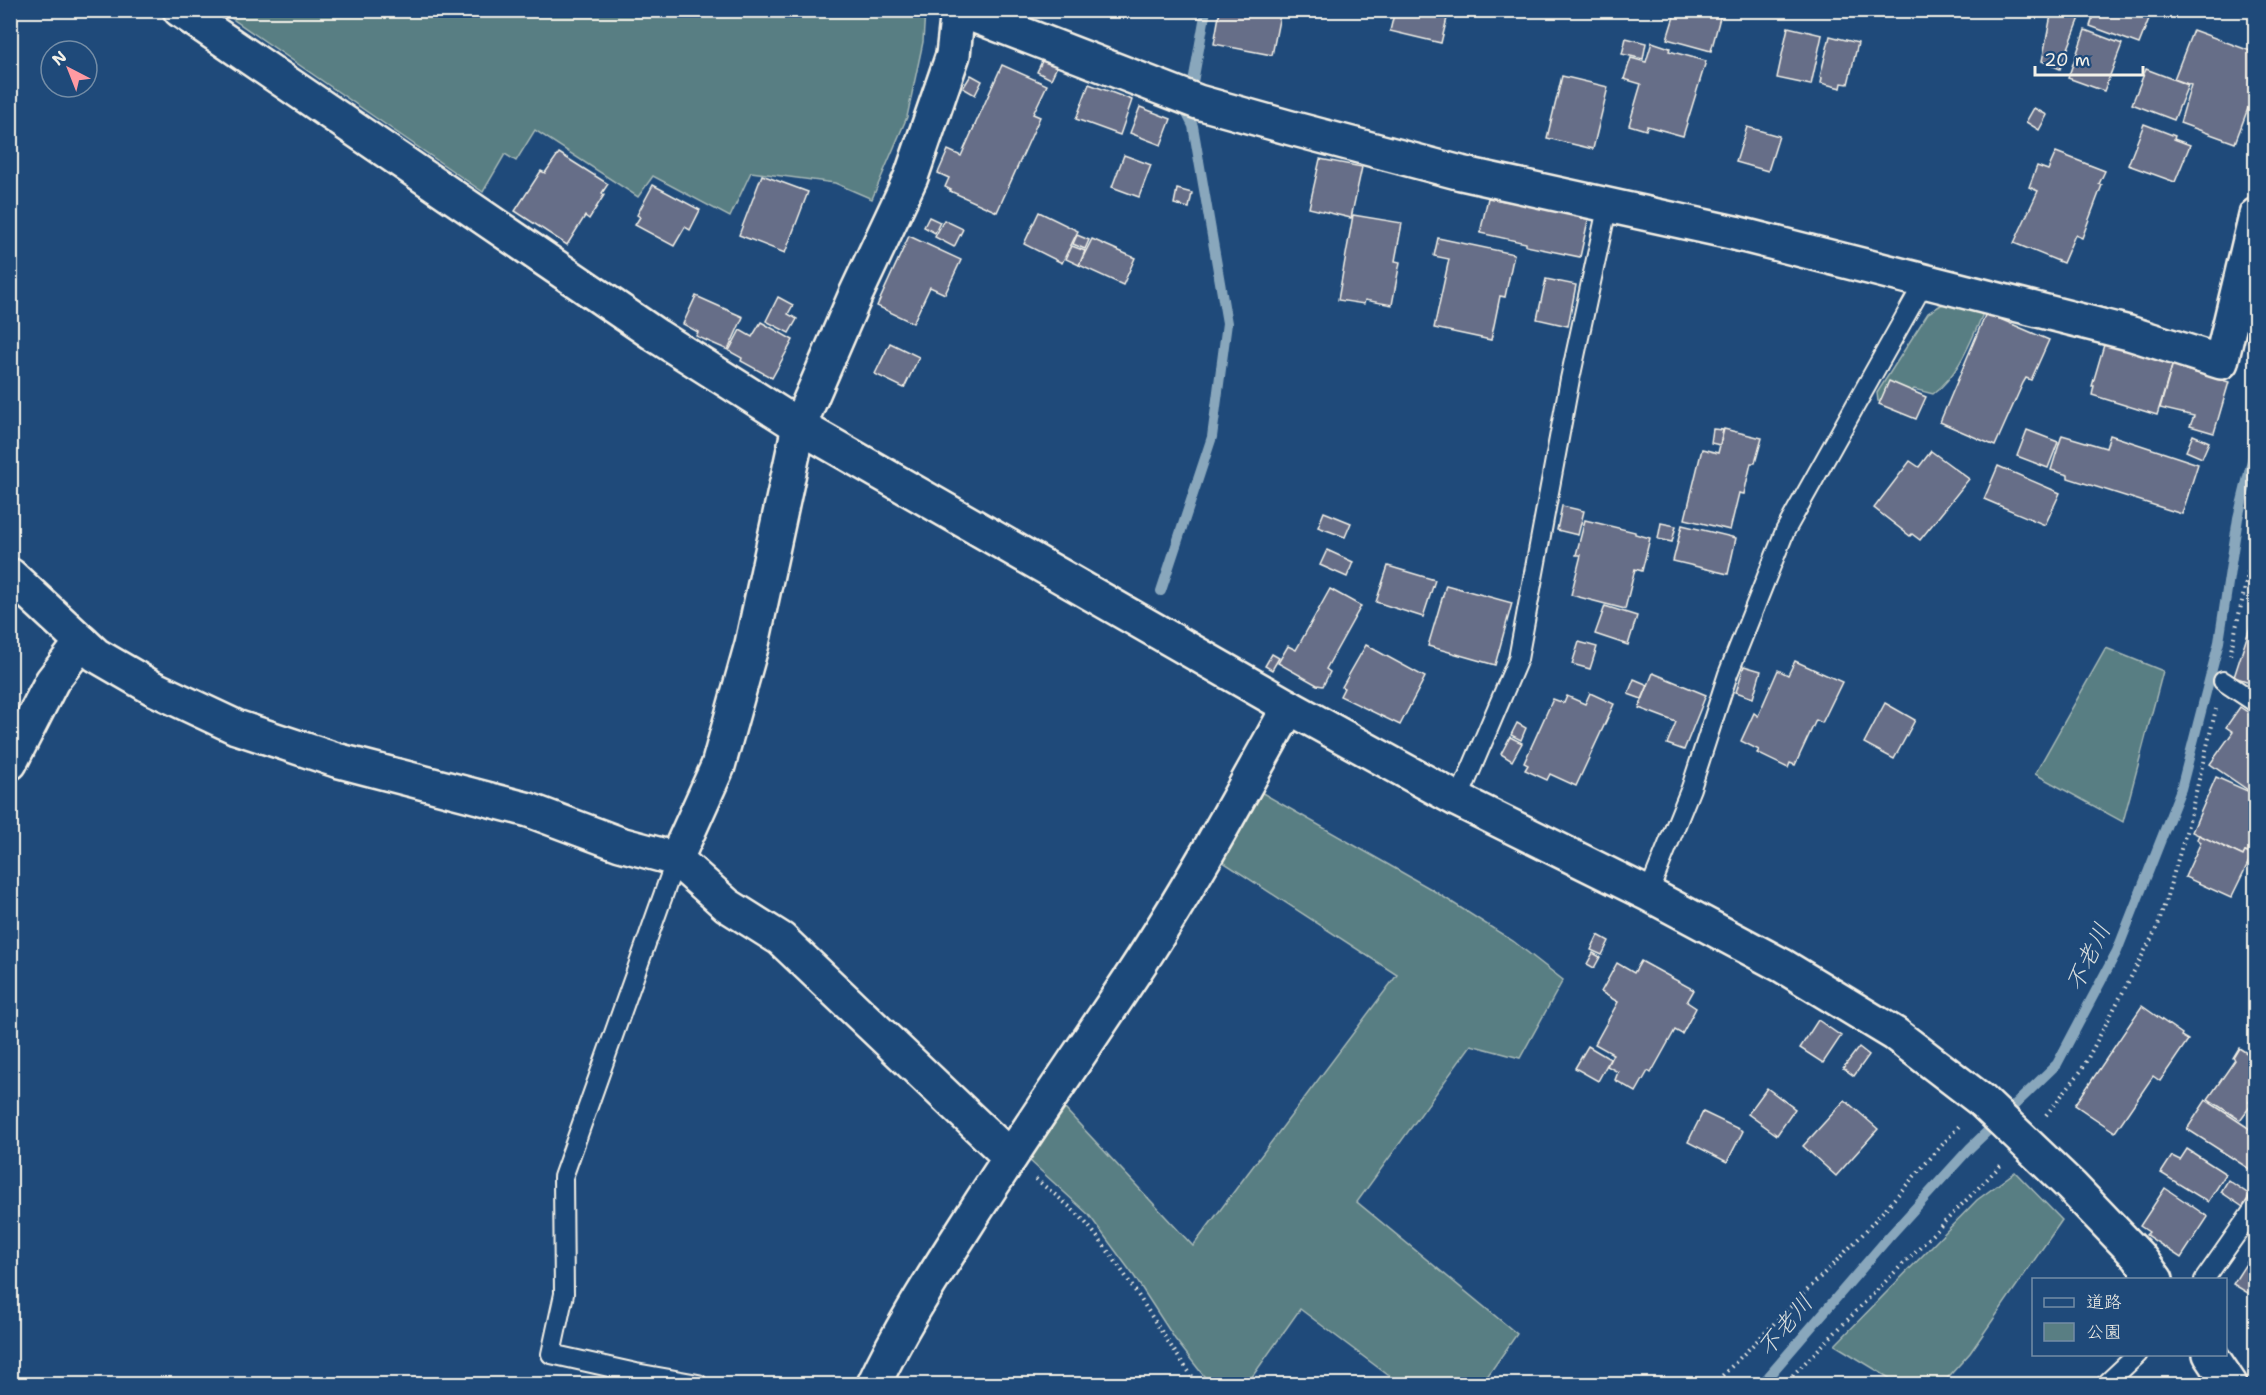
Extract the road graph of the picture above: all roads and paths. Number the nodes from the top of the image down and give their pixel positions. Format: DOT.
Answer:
graph roads {
  1 [pos="180,10"];
  2 [pos="959,10"];
  3 [pos="1608,204"];
  4 [pos="2256,215"];
  5 [pos="1925,281"];
  6 [pos="799,426"];
  7 [pos="2256,538"];
  8 [pos="10,575"];
  9 [pos="82,642"];
  10 [pos="2223,681"];
  11 [pos="2256,703"];
  12 [pos="1289,707"];
  13 [pos="10,763"];
  14 [pos="1458,800"];
  15 [pos="676,859"];
  16 [pos="1648,894"];
  17 [pos="1981,1100"];
  18 [pos="2024,1142"];
  19 [pos="1010,1157"];
  20 [pos="2256,1206"];
  21 [pos="2154,1278"];
  22 [pos="2205,1278"];
  23 [pos="2136,1356"];
  24 [pos="2211,1356"];
  25 [pos="698,1384"];
  26 [pos="874,1384"];
  27 [pos="1198,1384"];
  28 [pos="1714,1384"];
  29 [pos="1784,1384"];
  30 [pos="2106,1384"];
  31 [pos="2230,1384"];
  1 -- 6 [label="street"];
  2 -- 3 [label="street"];
  2 -- 6 [label="street"];
  3 -- 5 [label="street"];
  3 -- 14 [label="lane"];
  4 -- 5 [label="street"];
  5 -- 16 [label="lane"];
  6 -- 12 [label="street"];
  6 -- 15 [label="street"];
  7 -- 10 [label="path"];
  8 -- 9 [label="street"];
  9 -- 13 [label="street"];
  9 -- 15 [label="street"];
  10 -- 11 [label="lane"];
  10 -- 18 [label="path"];
  12 -- 14 [label="street"];
  12 -- 19 [label="street"];
  14 -- 16 [label="street"];
  15 -- 19 [label="street"];
  15 -- 25 [label="lane"];
  16 -- 17 [label="street"];
  17 -- 18 [label="street"];
  17 -- 28 [label="path"];
  18 -- 21 [label="street"];
  18 -- 29 [label="path"];
  19 -- 26 [label="street"];
  19 -- 27 [label="path"];
  20 -- 22 [label="lane"];
  23 -- 30 [label="lane"];
  24 -- 31 [label="street"];
}
